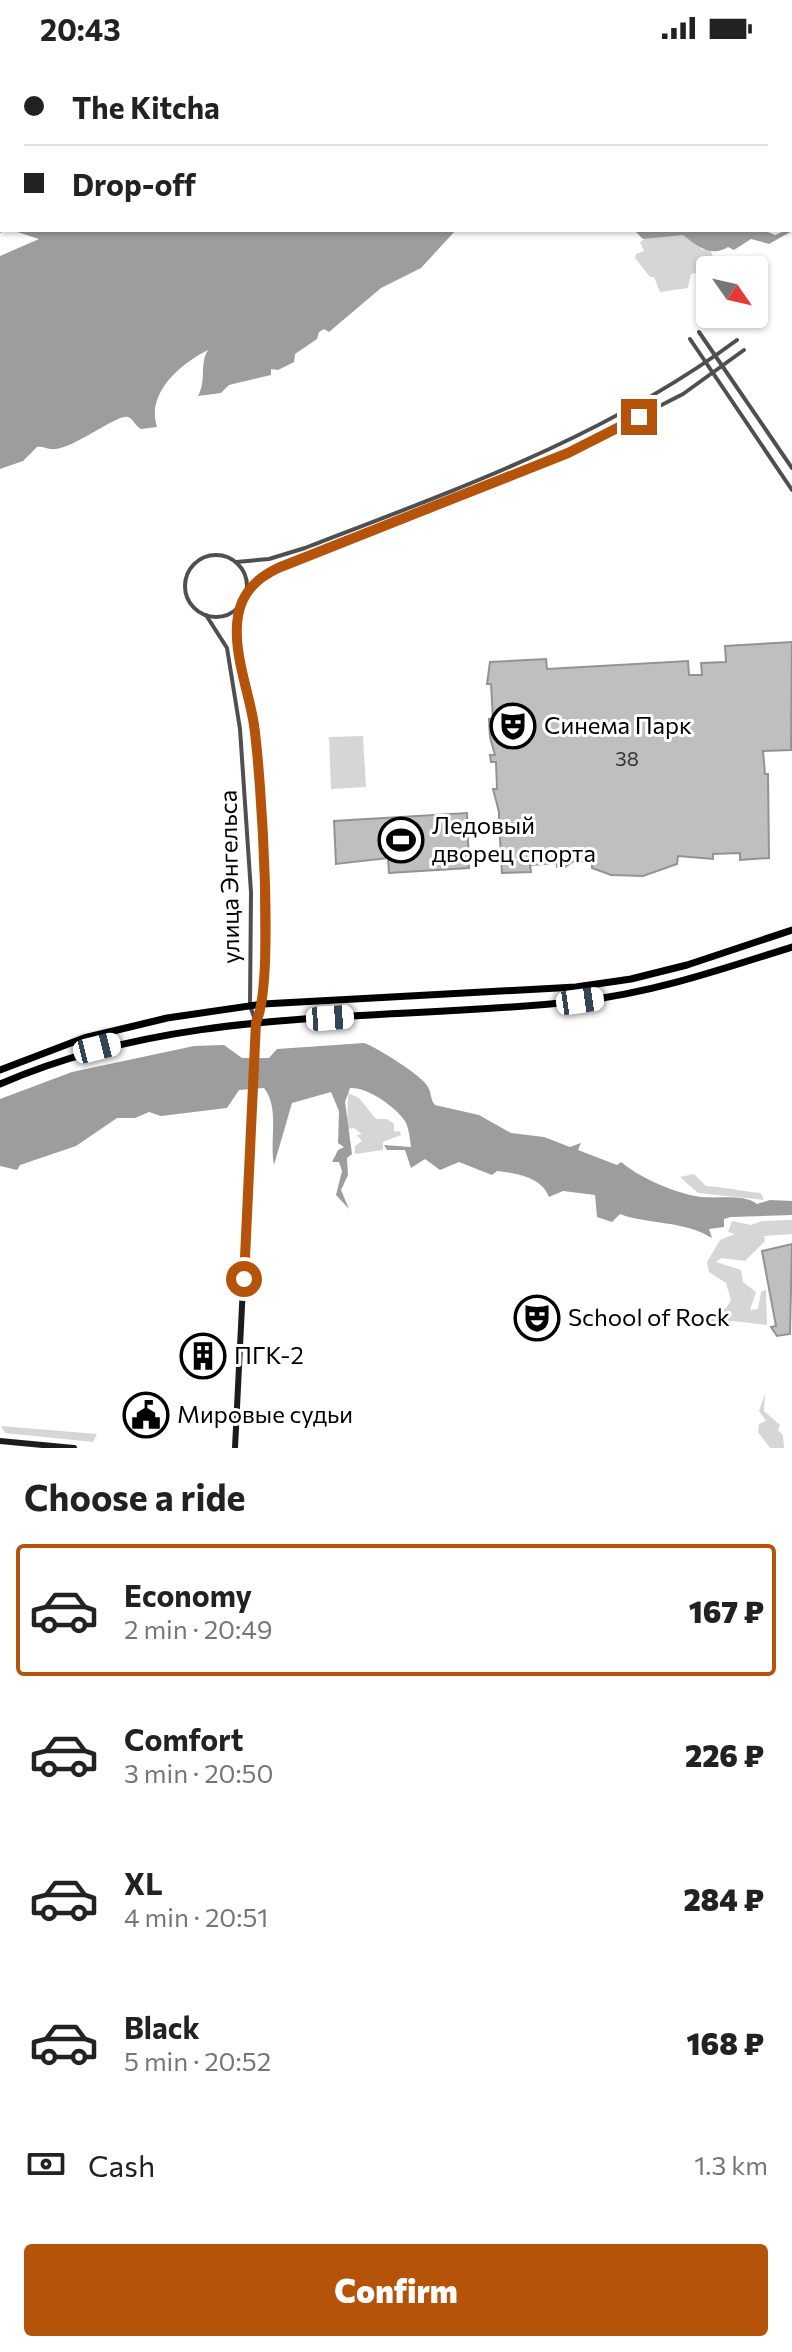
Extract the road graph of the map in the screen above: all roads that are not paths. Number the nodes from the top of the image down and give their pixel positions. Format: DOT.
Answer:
graph roads {
  1 [pos="699,332"];
  2 [pos="690,339"];
  3 [pos="737,340"];
  4 [pos="744,350"];
  5 [pos="716,356"];
  6 [pos="705,364"];
  7 [pos="722,366"];
  8 [pos="712,373"];
  9 [pos="792,468"];
  10 [pos="792,490"];
  11 [pos="236,562"];
  12 [pos="247,589"];
  13 [pos="240,606"];
  14 [pos="206,615"];
  15 [pos="254,725"];
  16 [pos="240,729"];
  17 [pos="792,930"];
  18 [pos="792,947"];
  19 [pos="263,1004"];
  20 [pos="250,1006"];
  21 [pos="256,1022"];
  22 [pos="0,1070"];
  23 [pos="0,1084"];
  24 [pos="0,1441"];
  25 [pos="74,1448"];
  26 [pos="235,1448"];
  1 -- 5 [label="street"];
  2 -- 6 [label="street"];
  3 -- 5 [label="street"];
  4 -- 7 [label="street"];
  5 -- 6 [label="street"];
  5 -- 7 [label="street"];
  6 -- 8 [label="street"];
  6 -- 11 [label="street"];
  7 -- 8 [label="street"];
  7 -- 9 [label="street"];
  8 -- 10 [label="street"];
  8 -- 12 [label="street"];
  11 -- 12 [label="street"];
  11 -- 14 [label="street"];
  12 -- 13 [label="street"];
  13 -- 14 [label="street"];
  13 -- 15 [label="street, улица Энгельса"];
  14 -- 16 [label="street, улица Энгельса"];
  15 -- 16 [label="street"];
  15 -- 19 [label="street, улица Энгельса"];
  16 -- 20 [label="street, улица Энгельса"];
  17 -- 19 [label="main road"];
  18 -- 21 [label="main road"];
  19 -- 20 [label="main road"];
  19 -- 21 [label="street, улица Энгельса"];
  20 -- 21 [label="street, улица Энгельса"];
  20 -- 22 [label="main road"];
  21 -- 23 [label="main road"];
  21 -- 26 [label="main road, улица Энгельса"];
  24 -- 25 [label="main road"];
}
